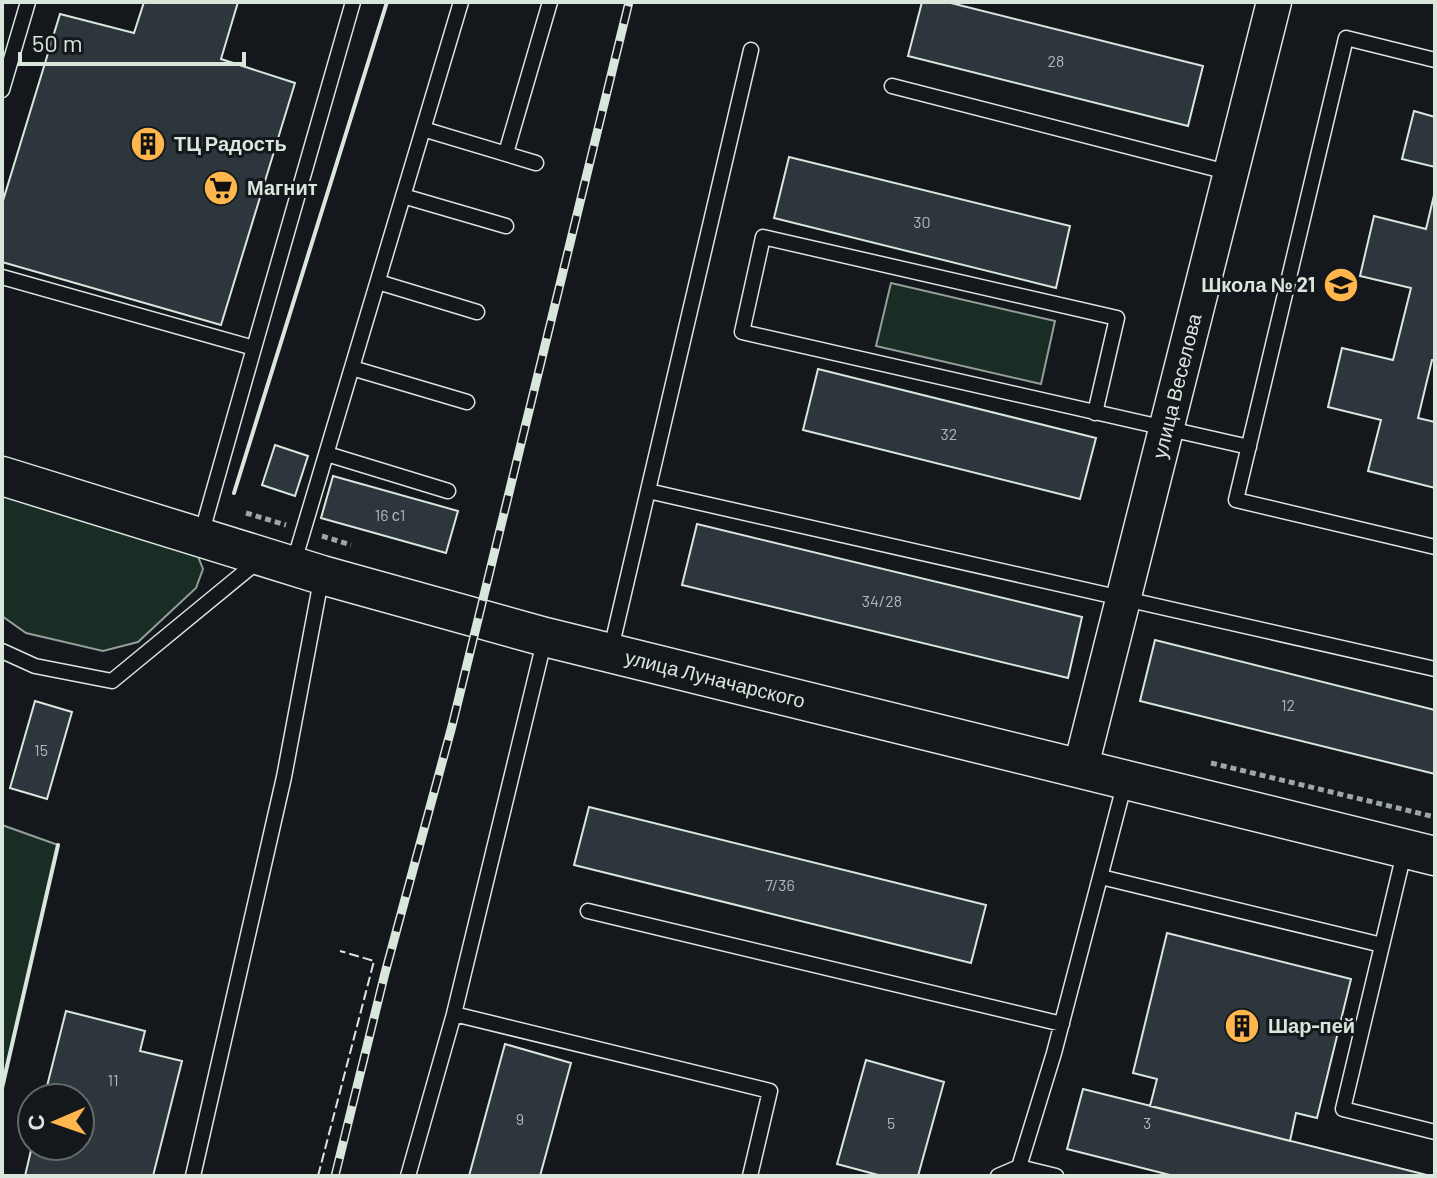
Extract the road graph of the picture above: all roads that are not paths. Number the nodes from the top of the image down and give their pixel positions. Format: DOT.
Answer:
graph roads {
  1 [pos="28,2"];
  2 [pos="353,2"];
  3 [pos="461,2"];
  4 [pos="550,2"];
  5 [pos="1274,2"];
  6 [pos="751,50"];
  7 [pos="1435,60"];
  8 [pos="892,86"];
  9 [pos="2,90"];
  10 [pos="423,129"];
  11 [pos="506,153"];
  12 [pos="536,163"];
  13 [pos="1231,173"];
  14 [pos="403,196"];
  15 [pos="506,226"];
  16 [pos="2,277"];
  17 [pos="378,282"];
  18 [pos="477,312"];
  19 [pos="254,348"];
  20 [pos="352,368"];
  21 [pos="467,402"];
  22 [pos="1095,413"];
  23 [pos="1166,427"];
  24 [pos="1249,447"];
  25 [pos="327,454"];
  26 [pos="2,476"];
  27 [pos="448,491"];
  28 [pos="648,491"];
  29 [pos="201,535"];
  30 [pos="1435,547"];
  31 [pos="293,566"];
  32 [pos="1124,598"];
  33 [pos="545,637"];
  34 [pos="2,651"];
  35 [pos="610,653"];
  36 [pos="1435,669"];
  37 [pos="1080,770"];
  38 [pos="1126,781"];
  39 [pos="1420,852"];
  40 [pos="1101,877"];
  41 [pos="588,911"];
  42 [pos="1382,945"];
  43 [pos="454,1014"];
  44 [pos="1062,1024"];
  45 [pos="1435,1132"];
  46 [pos="1019,1167"];
  47 [pos="193,1176"];
  48 [pos="408,1176"];
  49 [pos="750,1176"];
  50 [pos="998,1176"];
  51 [pos="1056,1176"];
  1 -- 9 [label="lane"];
  2 -- 19 [label="lane"];
  3 -- 10 [label="lane"];
  4 -- 11 [label="lane"];
  5 -- 13 [label="street, улица Веселова"];
  6 -- 28 [label="lane"];
  7 -- 24 [label="lane"];
  8 -- 13 [label="lane"];
  10 -- 11 [label="lane"];
  10 -- 14 [label="lane"];
  11 -- 12 [label="lane"];
  13 -- 23 [label="street, улица Веселова"];
  14 -- 15 [label="lane"];
  14 -- 17 [label="lane"];
  16 -- 19 [label="lane"];
  17 -- 18 [label="lane"];
  17 -- 20 [label="lane"];
  19 -- 29 [label="lane"];
  20 -- 21 [label="lane"];
  20 -- 25 [label="lane"];
  22 -- 22 [label="lane"];
  22 -- 23 [label="lane"];
  23 -- 24 [label="lane"];
  23 -- 32 [label="street, улица Веселова"];
  24 -- 30 [label="lane"];
  25 -- 27 [label="lane"];
  25 -- 31 [label="lane"];
  26 -- 29 [label="main road, улица Луначарского"];
  28 -- 32 [label="lane"];
  28 -- 35 [label="lane"];
  29 -- 31 [label="main road, улица Луначарского"];
  31 -- 33 [label="main road, улица Луначарского"];
  31 -- 34 [label="lane"];
  31 -- 47 [label="lane"];
  32 -- 36 [label="lane"];
  32 -- 37 [label="street, улица Веселова"];
  33 -- 35 [label="main road, улица Луначарского"];
  33 -- 43 [label="lane"];
  35 -- 37 [label="main road, улица Луначарского"];
  37 -- 38 [label="main road, улица Луначарского"];
  38 -- 39 [label="main road, улица Луначарского"];
  38 -- 40 [label="lane"];
  39 -- 42 [label="lane"];
  40 -- 42 [label="lane"];
  40 -- 44 [label="lane"];
  41 -- 44 [label="lane"];
  42 -- 45 [label="lane"];
  43 -- 48 [label="lane"];
  43 -- 49 [label="lane"];
  44 -- 46 [label="lane"];
  46 -- 50 [label="lane"];
  46 -- 51 [label="lane"];
}
